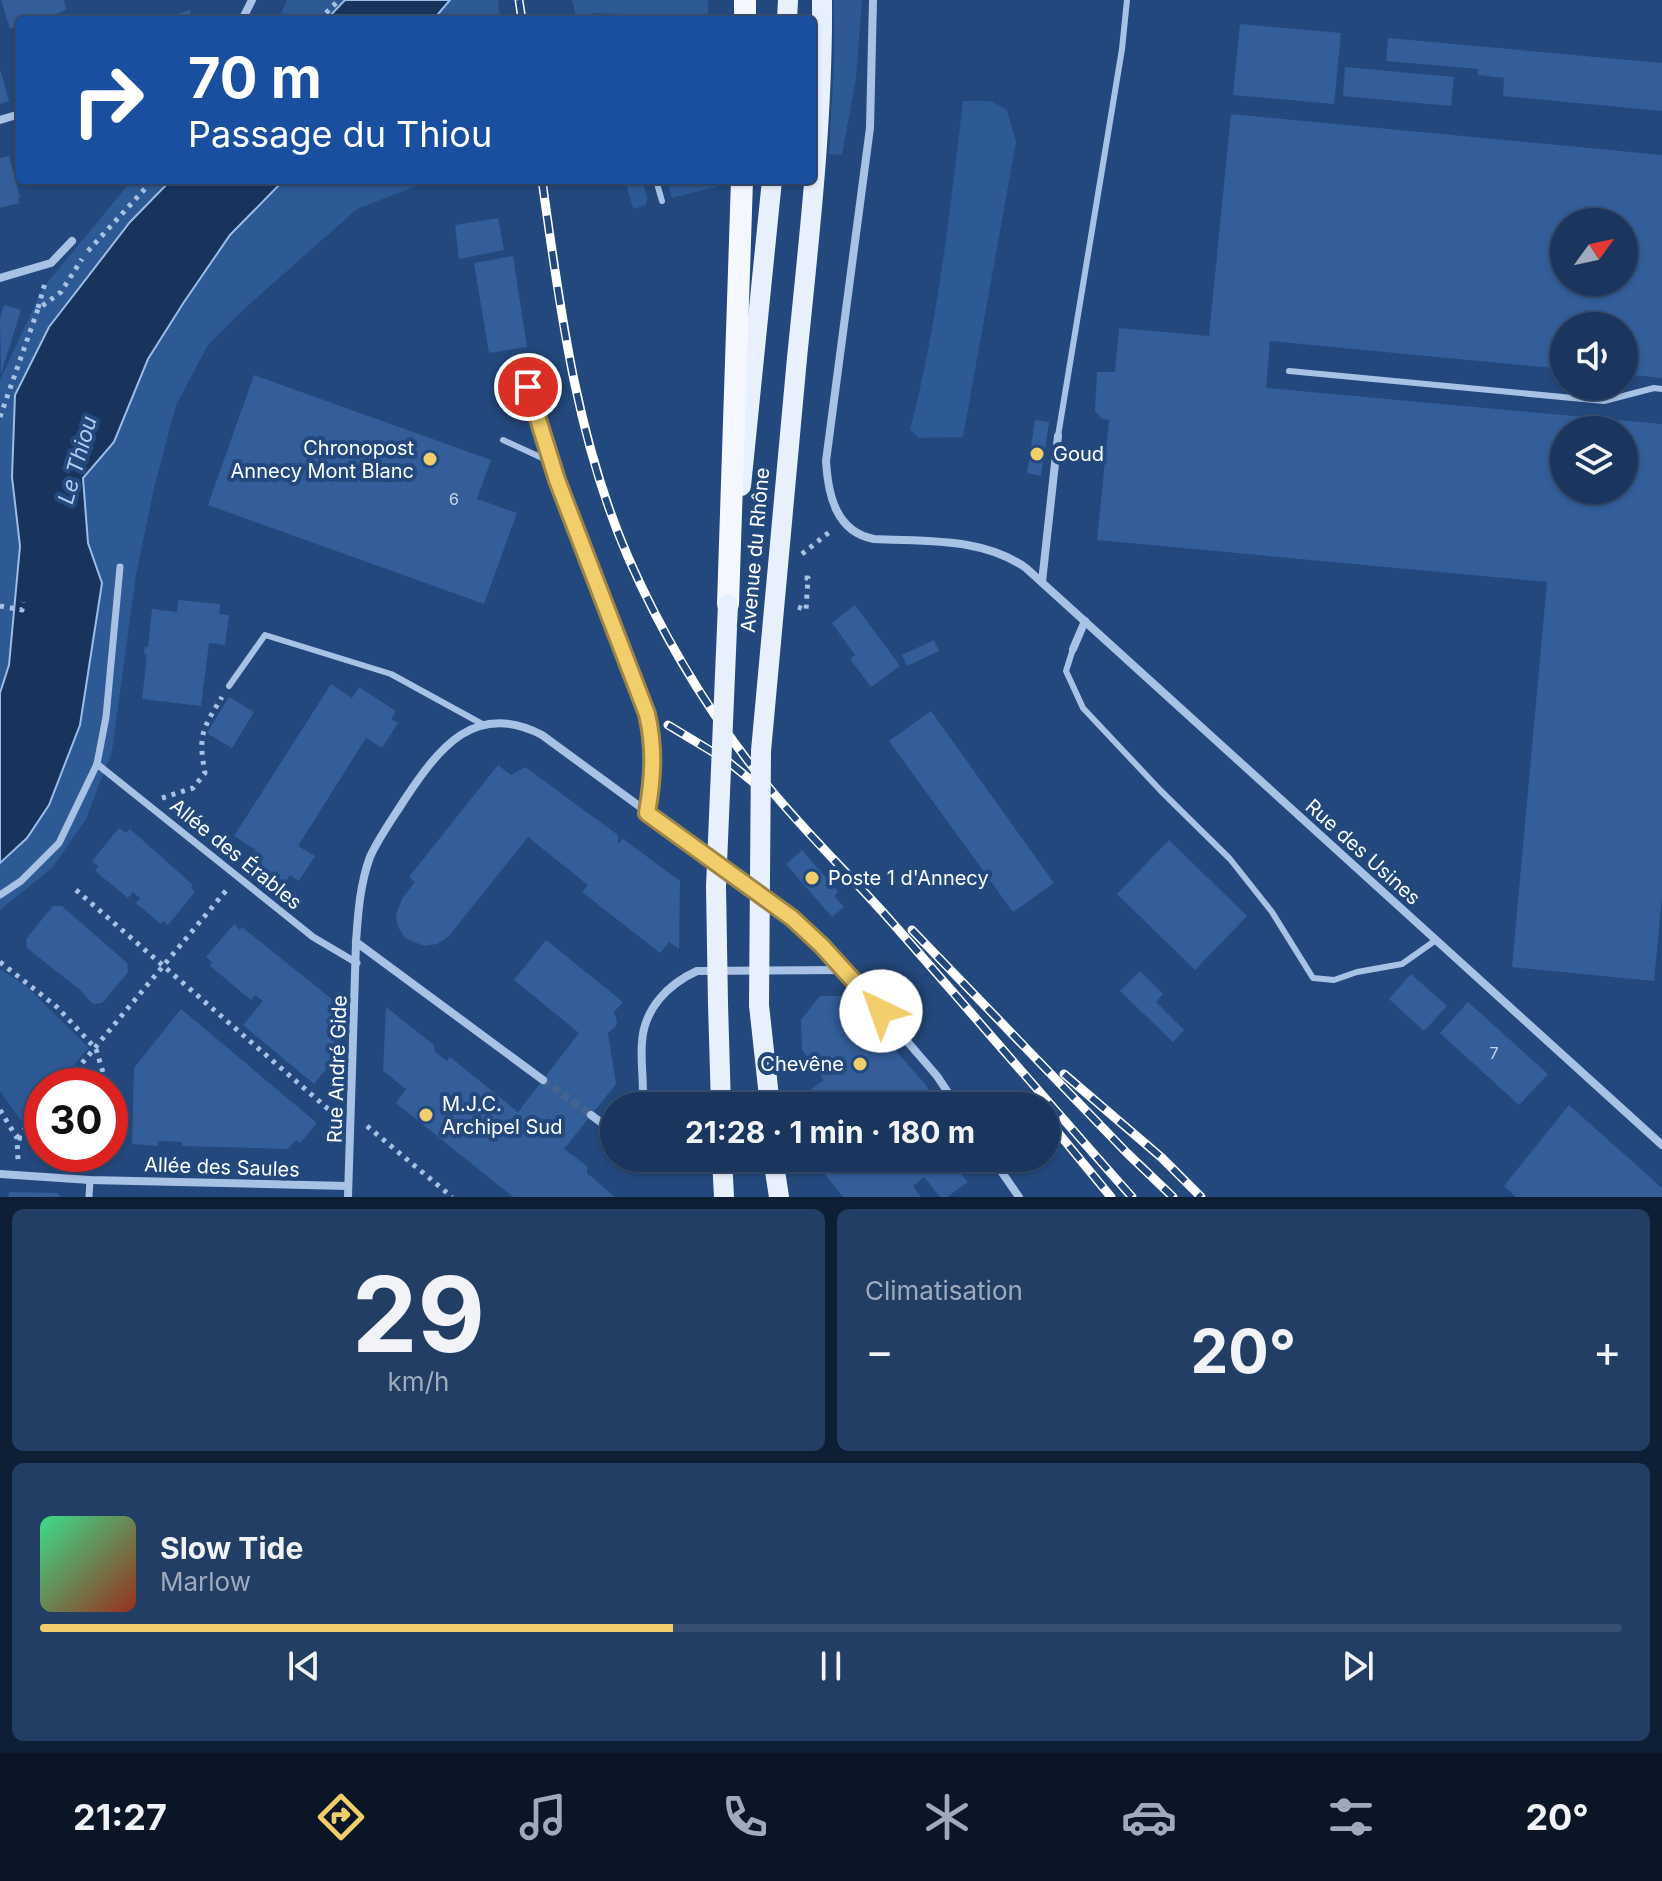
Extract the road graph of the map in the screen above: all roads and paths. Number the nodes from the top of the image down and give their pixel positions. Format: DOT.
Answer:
graph roads {
  1 [pos="339,0"];
  2 [pos="822,0"];
  3 [pos="873,0"];
  4 [pos="1127,0"];
  5 [pos="323,16"];
  6 [pos="816,174"];
  7 [pos="149,184"];
  8 [pos="657,184"];
  9 [pos="742,184"];
  10 [pos="772,184"];
  11 [pos="815,184"];
  12 [pos="662,201"];
  13 [pos="72,241"];
  14 [pos="0,278"];
  15 [pos="1289,371"];
  16 [pos="528,387"];
  17 [pos="1662,389"];
  18 [pos="0,417"];
  19 [pos="1058,436"];
  20 [pos="503,440"];
  21 [pos="551,462"];
  22 [pos="842,522"];
  23 [pos="120,567"];
  24 [pos="1042,582"];
  25 [pos="23,602"];
  26 [pos="728,604"];
  27 [pos="0,606"];
  28 [pos="22,610"];
  29 [pos="806,610"];
  30 [pos="21,618"];
  31 [pos="1085,621"];
  32 [pos="1073,649"];
  33 [pos="229,686"];
  34 [pos="484,725"];
  35 [pos="97,764"];
  36 [pos="150,805"];
  37 [pos="647,813"];
  38 [pos="238,877"];
  39 [pos="76,890"];
  40 [pos="0,895"];
  41 [pos="1436,940"];
  42 [pos="356,942"];
  43 [pos="0,962"];
  44 [pos="357,963"];
  45 [pos="164,966"];
  46 [pos="844,970"];
  47 [pos="96,1049"];
  48 [pos="79,1068"];
  49 [pos="102,1068"];
  50 [pos="543,1080"];
  51 [pos="644,1092"];
  52 [pos="721,1092"];
  53 [pos="768,1092"];
  54 [pos="948,1092"];
  55 [pos="0,1110"];
  56 [pos="351,1113"];
  57 [pos="591,1115"];
  58 [pos="600,1122"];
  59 [pos="350,1129"];
  60 [pos="24,1130"];
  61 [pos="17,1138"];
  62 [pos="24,1139"];
  63 [pos="1662,1145"];
  64 [pos="723,1172"];
  65 [pos="775,1172"];
  66 [pos="1002,1172"];
  67 [pos="0,1174"];
  68 [pos="18,1175"];
  69 [pos="90,1180"];
  70 [pos="348,1186"];
  71 [pos="89,1197"];
  72 [pos="348,1197"];
  73 [pos="452,1197"];
  74 [pos="724,1197"];
  75 [pos="779,1197"];
  76 [pos="1019,1197"];
  1 -- 5 [label="path"];
  2 -- 6 [label="main road, Avenue du Rhône, bridge"];
  3 -- 22 [label="street"];
  4 -- 19 [label="lane"];
  7 -- 18 [label="path"];
  8 -- 12 [label="lane"];
  9 -- 26 [label="highway"];
  10 -- 26 [label="main road, Avenue du Rhône"];
  11 -- 53 [label="main road, Avenue du Rhône, bridge"];
  13 -- 14 [label="street"];
  15 -- 17 [label="lane"];
  16 -- 21 [label="street"];
  19 -- 24 [label="street"];
  20 -- 21 [label="lane"];
  21 -- 37 [label="street"];
  22 -- 24 [label="street, Rue des Usines"];
  22 -- 29 [label="path"];
  23 -- 35 [label="street"];
  24 -- 31 [label="street, Rue des Usines"];
  25 -- 28 [label="path"];
  26 -- 52 [label="main road, Avenue du Rhône, bridge"];
  27 -- 28 [label="path"];
  28 -- 30 [label="path"];
  31 -- 32 [label="street"];
  31 -- 41 [label="street, Rue des Usines"];
  32 -- 41 [label="lane"];
  33 -- 34 [label="lane"];
  33 -- 36 [label="path"];
  34 -- 37 [label="street"];
  34 -- 42 [label="street, Rue André Gide"];
  35 -- 36 [label="street, Allée des Érables"];
  35 -- 40 [label="street"];
  36 -- 38 [label="street, Allée des Érables"];
  37 -- 46 [label="street"];
  38 -- 44 [label="street, Allée des Érables"];
  38 -- 45 [label="path"];
  39 -- 45 [label="path"];
  41 -- 63 [label="street, Rue des Usines"];
  42 -- 44 [label="street, Rue André Gide"];
  42 -- 50 [label="street"];
  43 -- 47 [label="path"];
  44 -- 56 [label="street, Rue André Gide"];
  45 -- 47 [label="path"];
  45 -- 59 [label="path"];
  46 -- 51 [label="street"];
  46 -- 54 [label="street"];
  47 -- 48 [label="path"];
  47 -- 49 [label="path"];
  55 -- 61 [label="path"];
  56 -- 59 [label="street, Rue André Gide"];
  56 -- 73 [label="path"];
  57 -- 58 [label="street"];
  59 -- 70 [label="street, Rue André Gide"];
  60 -- 61 [label="path"];
  61 -- 62 [label="path"];
  61 -- 68 [label="path"];
  64 -- 74 [label="main road"];
  65 -- 75 [label="main road"];
  66 -- 76 [label="street"];
  67 -- 68 [label="street, Allée des Saules"];
  68 -- 69 [label="street, Allée des Saules"];
  69 -- 70 [label="street, Allée des Saules"];
  69 -- 71 [label="street"];
  70 -- 72 [label="street, Rue André Gide"];
}
